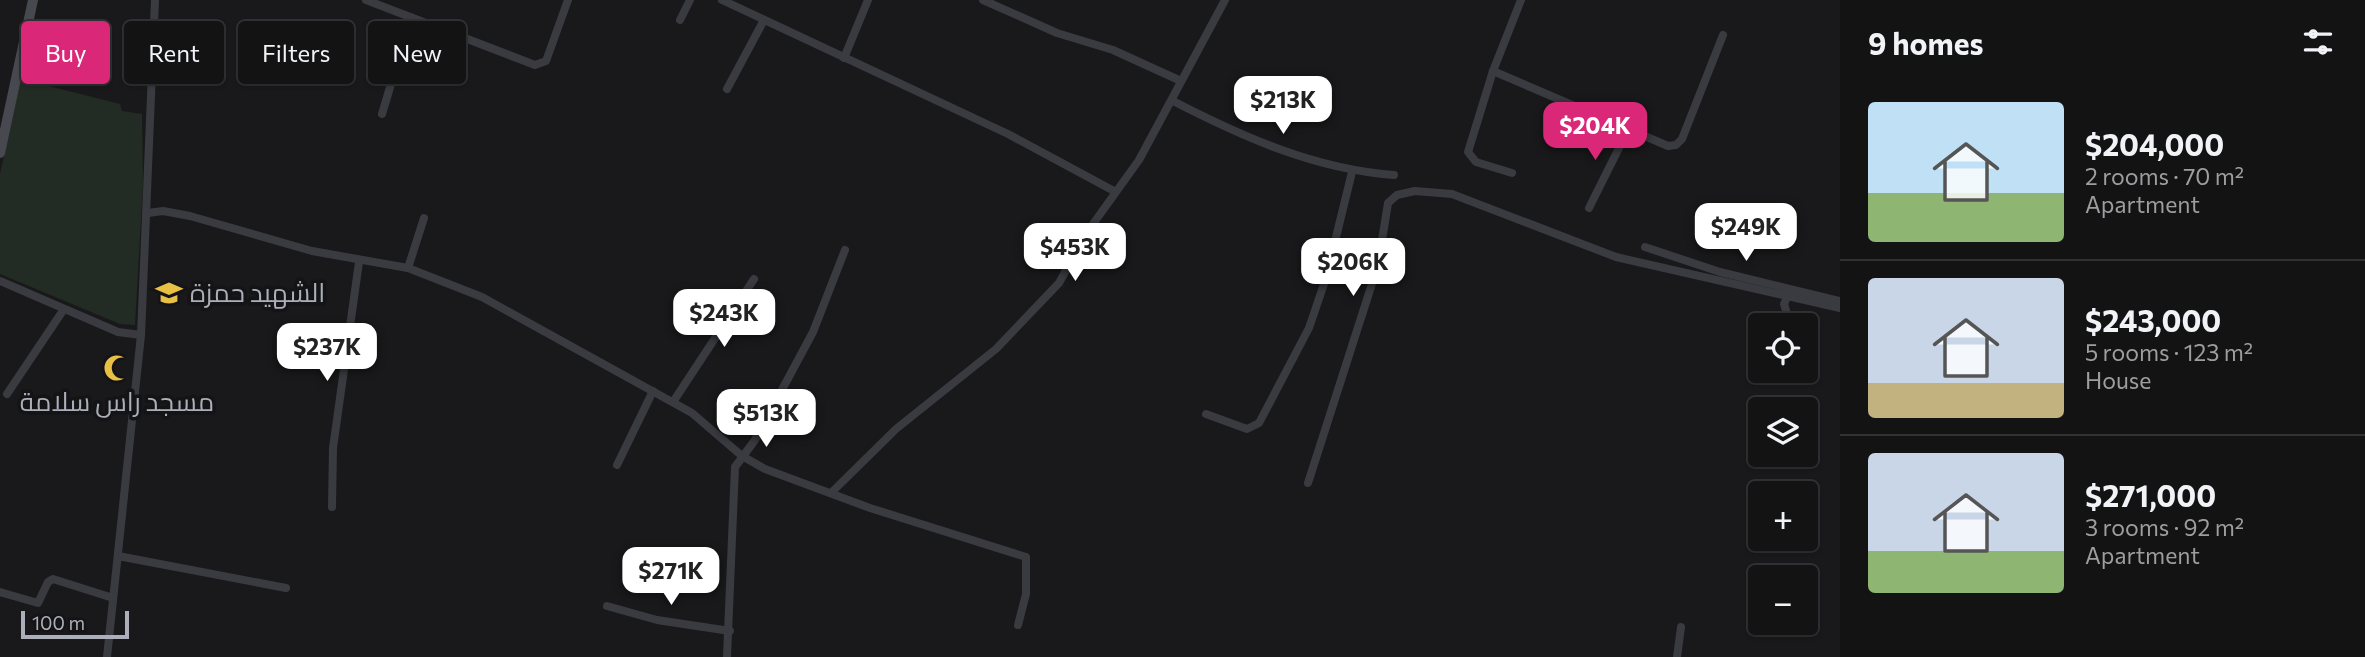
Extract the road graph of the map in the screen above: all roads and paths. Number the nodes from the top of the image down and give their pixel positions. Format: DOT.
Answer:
graph roads {
  1 [pos="33,0"];
  2 [pos="155,0"];
  3 [pos="366,0"];
  4 [pos="568,0"];
  5 [pos="690,0"];
  6 [pos="722,0"];
  7 [pos="868,0"];
  8 [pos="983,0"];
  9 [pos="1225,0"];
  10 [pos="1521,0"];
  11 [pos="411,17"];
  12 [pos="680,20"];
  13 [pos="764,20"];
  14 [pos="1723,35"];
  15 [pos="844,58"];
  16 [pos="1493,71"];
  17 [pos="1181,81"];
  18 [pos="727,89"];
  19 [pos="1173,101"];
  20 [pos="382,114"];
  21 [pos="1629,128"];
  22 [pos="0,153"];
  23 [pos="1352,172"];
  24 [pos="1512,173"];
  25 [pos="1394,176"];
  26 [pos="1114,191"];
  27 [pos="1589,208"];
  28 [pos="148,213"];
  29 [pos="424,218"];
  30 [pos="1645,247"];
  31 [pos="845,250"];
  32 [pos="359,261"];
  33 [pos="408,268"];
  34 [pos="754,279"];
  35 [pos="0,281"];
  36 [pos="1788,295"];
  37 [pos="1840,301"];
  38 [pos="1840,308"];
  39 [pos="64,309"];
  40 [pos="1787,313"];
  41 [pos="141,335"];
  42 [pos="653,391"];
  43 [pos="7,394"];
  44 [pos="673,402"];
  45 [pos="1206,414"];
  46 [pos="742,456"];
  47 [pos="617,465"];
  48 [pos="1308,483"];
  49 [pos="831,493"];
  50 [pos="332,507"];
  51 [pos="118,556"];
  52 [pos="286,588"];
  53 [pos="0,592"];
  54 [pos="113,598"];
  55 [pos="607,606"];
  56 [pos="1018,625"];
  57 [pos="1681,627"];
  58 [pos="730,631"];
  59 [pos="107,657"];
  60 [pos="727,657"];
  61 [pos="1677,657"];
  1 -- 22 [label="street"];
  2 -- 28 [label="street"];
  3 -- 11 [label="street"];
  4 -- 11 [label="street"];
  5 -- 12 [label="street"];
  6 -- 13 [label="street"];
  7 -- 15 [label="street"];
  8 -- 17 [label="street"];
  9 -- 17 [label="street"];
  10 -- 16 [label="street"];
  11 -- 20 [label="street"];
  13 -- 15 [label="street"];
  13 -- 18 [label="street"];
  14 -- 21 [label="street"];
  15 -- 26 [label="street"];
  16 -- 21 [label="street"];
  16 -- 24 [label="street"];
  17 -- 19 [label="street"];
  19 -- 23 [label="street"];
  19 -- 26 [label="street"];
  21 -- 27 [label="street"];
  23 -- 25 [label="street"];
  23 -- 45 [label="street"];
  26 -- 49 [label="street"];
  28 -- 32 [label="street"];
  28 -- 41 [label="street"];
  29 -- 33 [label="street"];
  30 -- 37 [label="street"];
  31 -- 46 [label="street"];
  32 -- 33 [label="street"];
  32 -- 50 [label="street"];
  33 -- 42 [label="street"];
  34 -- 44 [label="street"];
  35 -- 39 [label="street"];
  36 -- 38 [label="street"];
  36 -- 40 [label="street"];
  36 -- 48 [label="street"];
  39 -- 41 [label="street"];
  39 -- 43 [label="street"];
  41 -- 51 [label="street"];
  42 -- 44 [label="street"];
  42 -- 47 [label="street"];
  44 -- 46 [label="street"];
  46 -- 49 [label="street"];
  46 -- 58 [label="street"];
  49 -- 56 [label="street"];
  51 -- 52 [label="street"];
  51 -- 54 [label="street"];
  53 -- 54 [label="street"];
  54 -- 59 [label="street"];
  55 -- 58 [label="street"];
  57 -- 61 [label="street"];
  58 -- 60 [label="street"];
}
